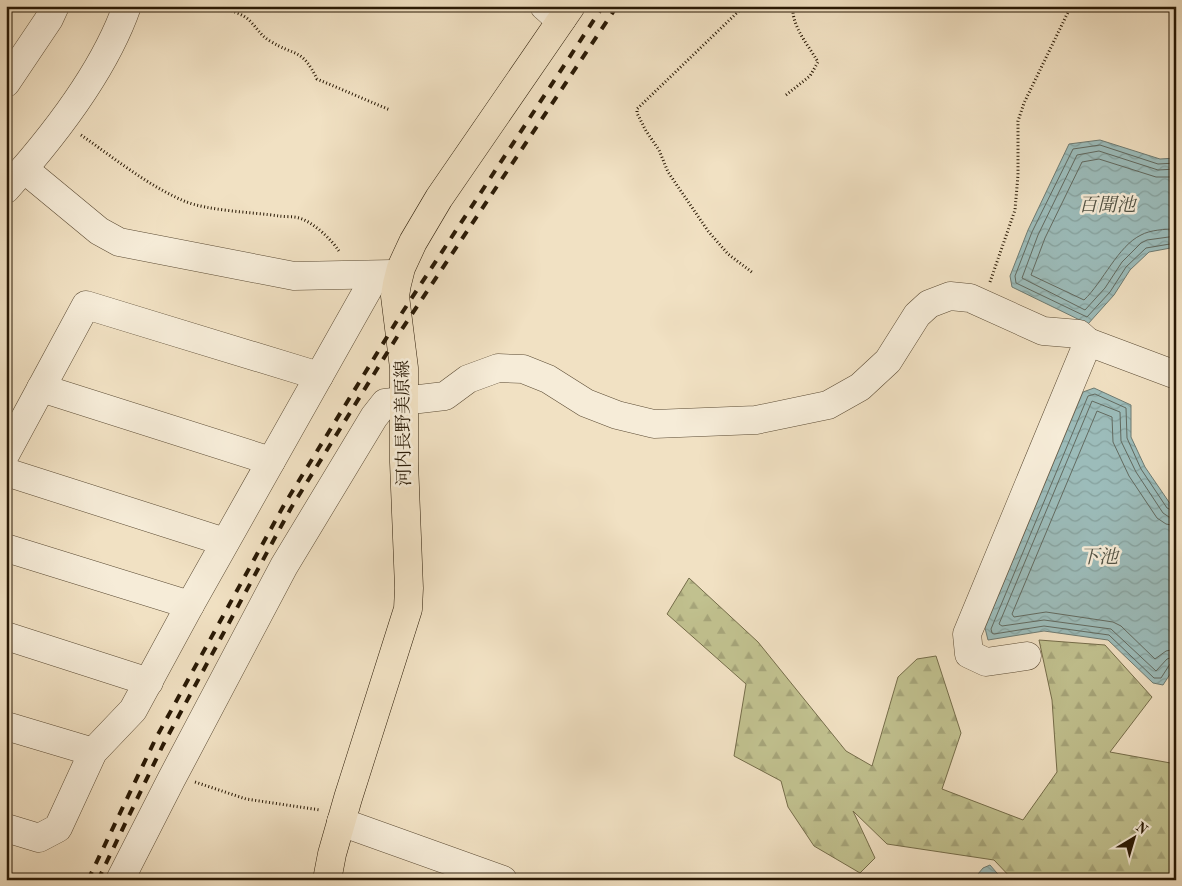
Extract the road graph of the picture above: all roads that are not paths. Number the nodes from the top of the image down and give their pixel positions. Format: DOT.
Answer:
graph roads {
  1 [pos="55,6"];
  2 [pos="127,6"];
  3 [pos="559,10"];
  4 [pos="11,67"];
  5 [pos="15,179"];
  6 [pos="388,274"];
  7 [pos="1088,342"];
  8 [pos="1176,375"];
  9 [pos="319,376"];
  10 [pos="41,388"];
  11 [pos="405,401"];
  12 [pos="6,453"];
  13 [pos="271,461"];
  14 [pos="6,472"];
  15 [pos="225,542"];
  16 [pos="6,548"];
  17 [pos="190,605"];
  18 [pos="6,636"];
  19 [pos="1027,656"];
  20 [pos="149,682"];
  21 [pos="6,726"];
  22 [pos="93,752"];
  23 [pos="342,819"];
  24 [pos="6,828"];
  25 [pos="120,880"];
  26 [pos="327,880"];
  27 [pos="503,880"];
  1 -- 4 [label="street"];
  2 -- 5 [label="street"];
  3 -- 6 [label="main road, 河内長野美原線"];
  5 -- 6 [label="street"];
  6 -- 9 [label="street"];
  6 -- 11 [label="main road, 河内長野美原線"];
  7 -- 8 [label="street"];
  7 -- 11 [label="street"];
  7 -- 19 [label="street"];
  9 -- 10 [label="street"];
  9 -- 13 [label="street"];
  10 -- 12 [label="street"];
  10 -- 13 [label="street"];
  11 -- 23 [label="main road, 河内長野美原線"];
  11 -- 25 [label="street"];
  13 -- 15 [label="street"];
  14 -- 15 [label="street"];
  15 -- 17 [label="street"];
  16 -- 17 [label="street"];
  17 -- 20 [label="street"];
  18 -- 20 [label="street"];
  20 -- 22 [label="street"];
  21 -- 22 [label="street"];
  22 -- 24 [label="street"];
  23 -- 26 [label="main road, 河内長野美原線"];
  23 -- 27 [label="street"];
}
